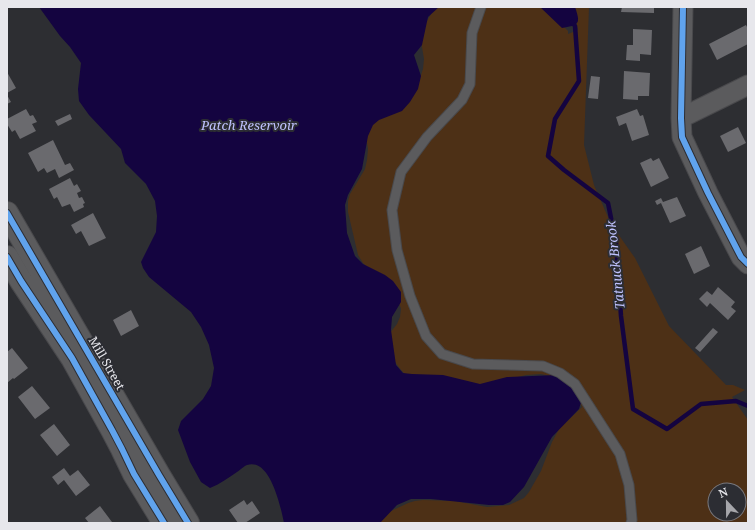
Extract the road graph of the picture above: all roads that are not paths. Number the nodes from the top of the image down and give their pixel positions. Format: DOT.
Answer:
graph roads {
  1 [pos="481,7"];
  2 [pos="683,7"];
  3 [pos="748,85"];
  4 [pos="681,118"];
  5 [pos="7,213"];
  6 [pos="7,257"];
  7 [pos="748,264"];
  8 [pos="130,445"];
  9 [pos="164,523"];
  10 [pos="188,523"];
  11 [pos="631,523"];
  1 -- 11 [label="lane"];
  2 -- 4 [label="street"];
  3 -- 4 [label="street"];
  4 -- 7 [label="street"];
  5 -- 8 [label="main road, Mill Street"];
  6 -- 8 [label="main road, Mill Street"];
  8 -- 9 [label="main road, Mill Street"];
  8 -- 10 [label="main road, Mill Street"];
}
